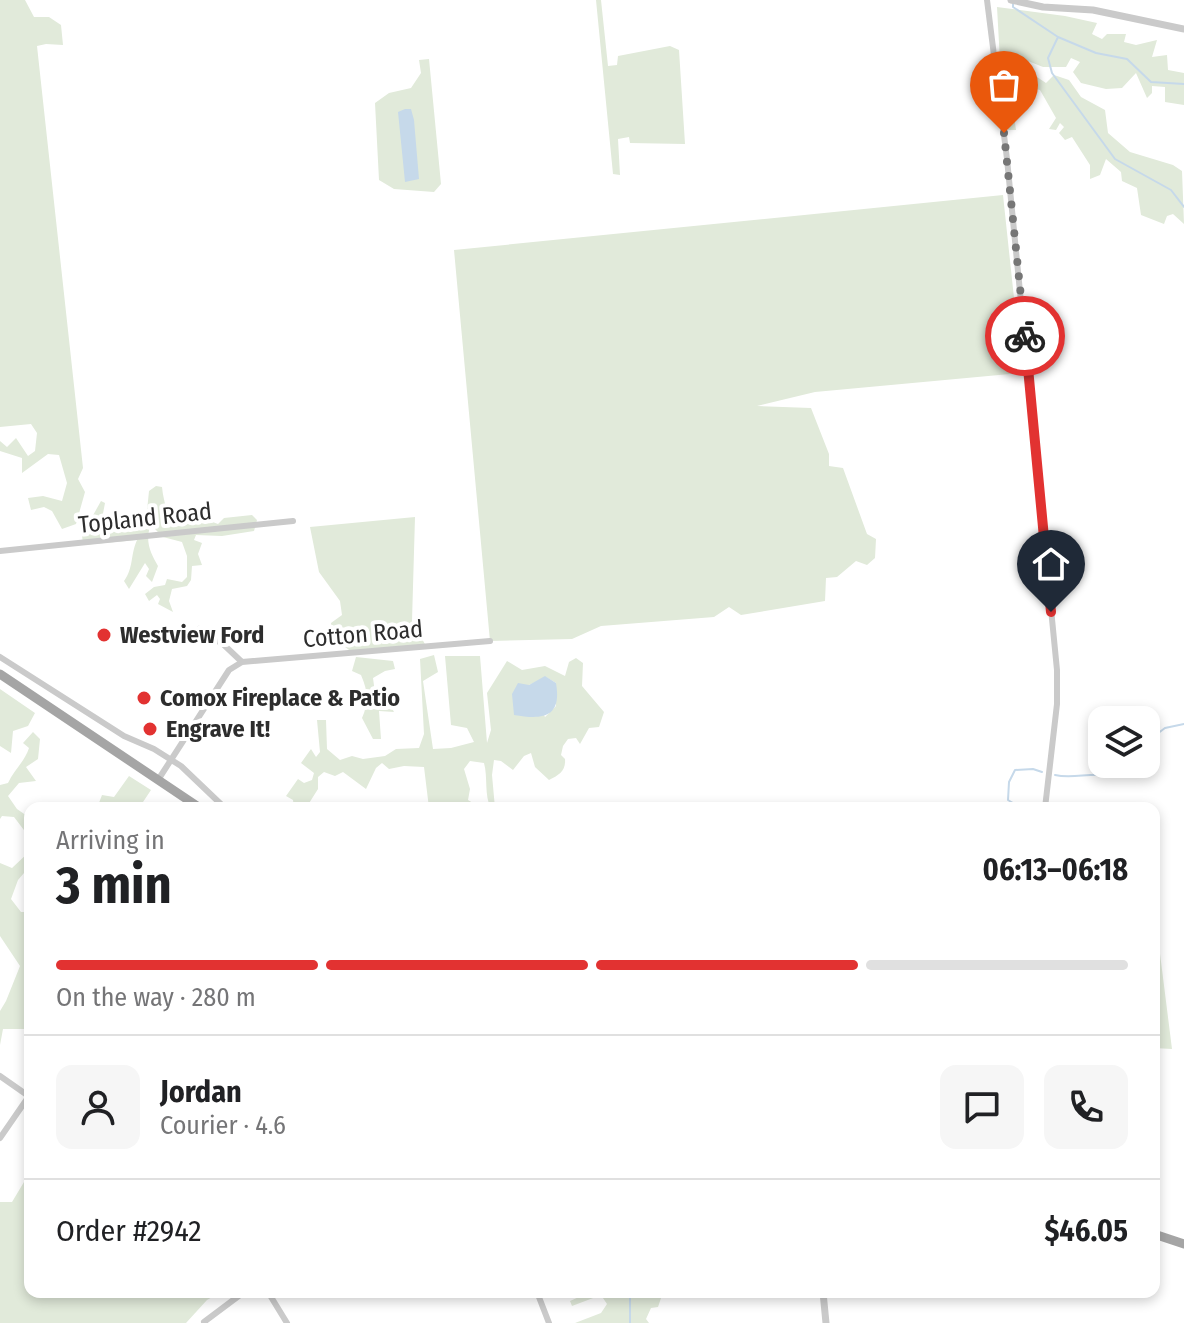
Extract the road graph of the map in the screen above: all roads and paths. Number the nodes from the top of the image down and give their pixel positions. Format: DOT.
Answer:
graph roads {
  1 [pos="987,0"];
  2 [pos="1011,0"];
  3 [pos="1184,29"];
  4 [pos="293,521"];
  5 [pos="0,551"];
  6 [pos="199,629"];
  7 [pos="490,641"];
  8 [pos="0,657"];
  9 [pos="242,662"];
  10 [pos="0,674"];
  11 [pos="171,760"];
  12 [pos="158,780"];
  13 [pos="191,802"];
  14 [pos="219,802"];
  15 [pos="1046,802"];
  16 [pos="0,1076"];
  17 [pos="24,1093"];
  18 [pos="24,1105"];
  19 [pos="0,1138"];
  20 [pos="1160,1236"];
  21 [pos="1184,1244"];
  22 [pos="236,1298"];
  23 [pos="272,1298"];
  24 [pos="539,1298"];
  25 [pos="824,1298"];
  26 [pos="204,1322"];
  27 [pos="287,1323"];
  28 [pos="549,1323"];
  29 [pos="826,1323"];
  1 -- 15 [label="street"];
  2 -- 3 [label="street"];
  4 -- 5 [label="street, Topland Road"];
  6 -- 9 [label="street"];
  7 -- 9 [label="street, Cotton Road"];
  8 -- 11 [label="street"];
  9 -- 11 [label="street"];
  10 -- 12 [label="main road"];
  11 -- 12 [label="street"];
  11 -- 14 [label="street"];
  12 -- 13 [label="main road"];
  16 -- 17 [label="street"];
  18 -- 19 [label="street"];
  20 -- 21 [label="main road"];
  22 -- 26 [label="street"];
  23 -- 27 [label="street"];
  24 -- 28 [label="street"];
  25 -- 29 [label="street"];
}
